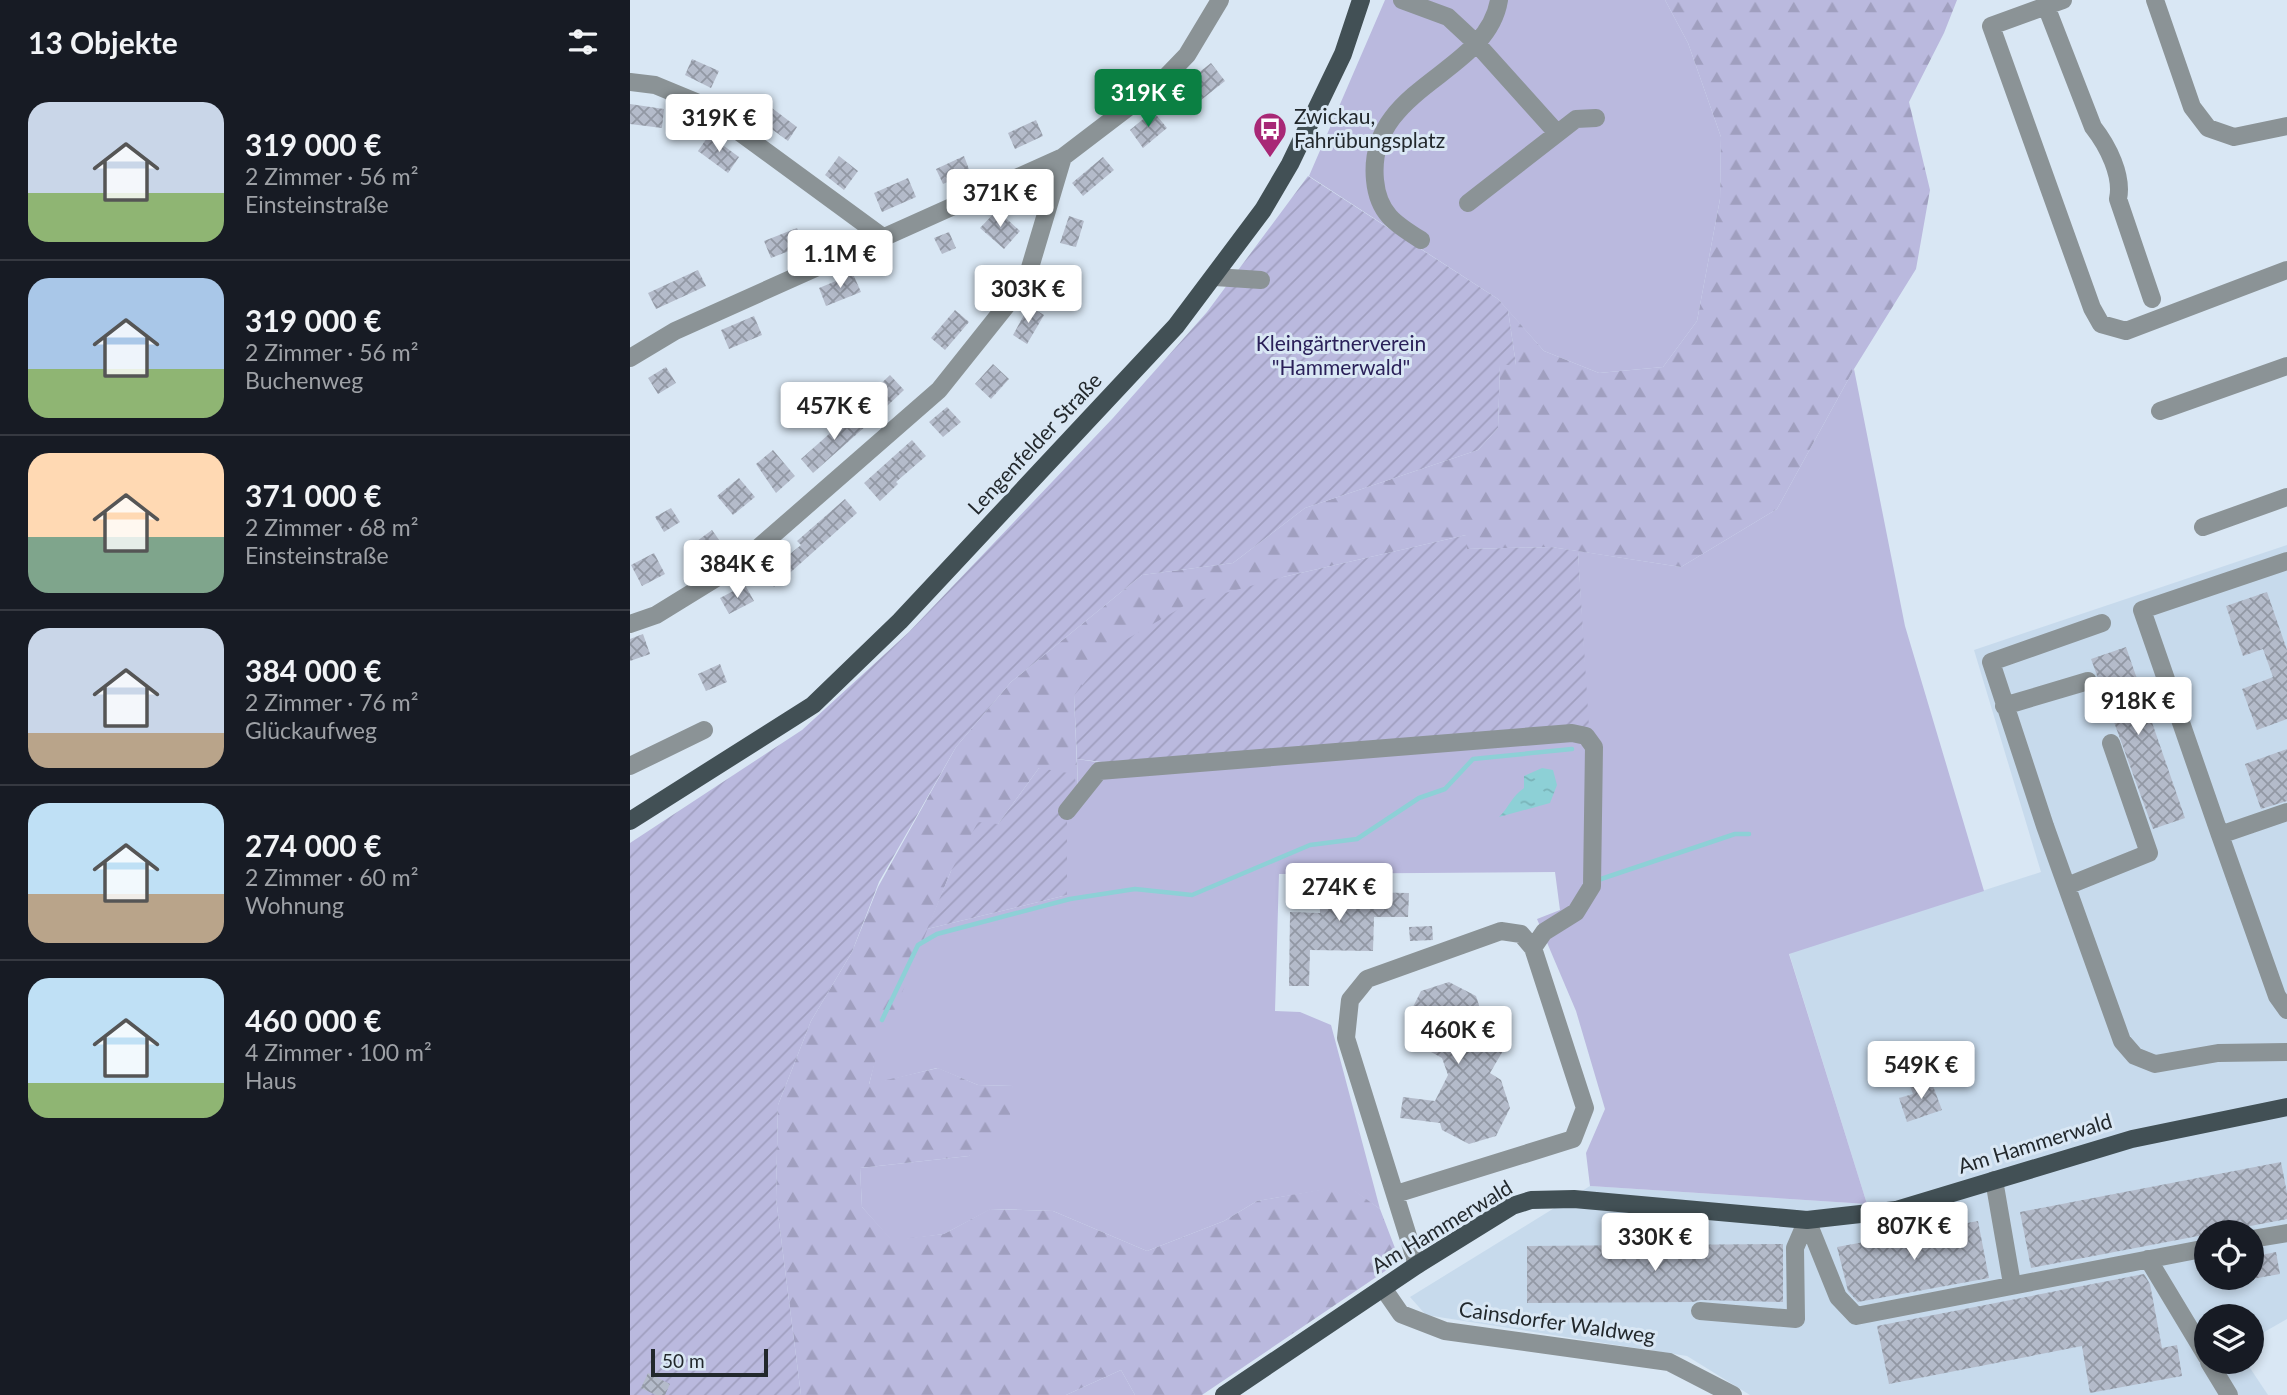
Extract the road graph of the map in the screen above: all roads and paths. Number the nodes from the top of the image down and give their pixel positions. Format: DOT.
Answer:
graph roads {
  1 [pos="1220,0"];
  2 [pos="1361,0"];
  3 [pos="1402,0"];
  4 [pos="1499,0"];
  5 [pos="2063,0"];
  6 [pos="2155,0"];
  7 [pos="2046,6"];
  8 [pos="1449,8"];
  9 [pos="1477,44"];
  10 [pos="630,82"];
  11 [pos="1596,118"];
  12 [pos="2287,126"];
  13 [pos="1557,133"];
  14 [pos="1063,157"];
  15 [pos="1468,204"];
  16 [pos="884,238"];
  17 [pos="1421,240"];
  18 [pos="2287,270"];
  19 [pos="1215,276"];
  20 [pos="1261,280"];
  21 [pos="2152,299"];
  22 [pos="630,358"];
  23 [pos="2287,366"];
  24 [pos="2160,411"];
  25 [pos="2287,497"];
  26 [pos="2203,527"];
  27 [pos="2287,561"];
  28 [pos="2102,623"];
  29 [pos="630,624"];
  30 [pos="2088,681"];
  31 [pos="2004,706"];
  32 [pos="704,730"];
  33 [pos="2111,743"];
  34 [pos="630,766"];
  35 [pos="1066,811"];
  36 [pos="2287,812"];
  37 [pos="630,821"];
  38 [pos="2220,835"];
  39 [pos="2067,886"];
  40 [pos="1532,948"];
  41 [pos="2287,1010"];
  42 [pos="2287,1052"];
  43 [pos="2287,1107"];
  44 [pos="1994,1180"];
  45 [pos="1396,1194"];
  46 [pos="1807,1220"];
  47 [pos="2287,1233"];
  48 [pos="2264,1238"];
  49 [pos="2194,1250"];
  50 [pos="2148,1259"];
  51 [pos="1417,1265"];
  52 [pos="2012,1284"];
  53 [pos="1382,1288"];
  54 [pos="1700,1311"];
  55 [pos="2194,1336"];
  56 [pos="2217,1374"];
  57 [pos="1224,1395"];
  58 [pos="1733,1395"];
  59 [pos="2229,1395"];
  1 -- 14 [label="street"];
  2 -- 19 [label="main road, Lengenfelder Straße"];
  3 -- 8 [label="street"];
  4 -- 9 [label="street"];
  5 -- 7 [label="street"];
  6 -- 12 [label="street"];
  7 -- 18 [label="street"];
  7 -- 21 [label="street"];
  8 -- 9 [label="street"];
  9 -- 13 [label="street"];
  9 -- 17 [label="street"];
  10 -- 16 [label="street"];
  11 -- 13 [label="street"];
  13 -- 15 [label="street"];
  14 -- 16 [label="street"];
  14 -- 29 [label="street"];
  16 -- 22 [label="street"];
  19 -- 20 [label="street"];
  19 -- 37 [label="main road, Lengenfelder Straße"];
  23 -- 24 [label="street"];
  25 -- 26 [label="street"];
  27 -- 38 [label="street"];
  28 -- 31 [label="street"];
  30 -- 31 [label="street"];
  31 -- 39 [label="street"];
  32 -- 34 [label="street"];
  33 -- 39 [label="street"];
  35 -- 40 [label="street"];
  36 -- 38 [label="street"];
  38 -- 41 [label="street"];
  39 -- 42 [label="street"];
  40 -- 45 [label="street"];
  40 -- 45 [label="street"];
  43 -- 44 [label="main road, Am Hammerwald"];
  44 -- 46 [label="main road, Am Hammerwald"];
  44 -- 52 [label="street"];
  45 -- 51 [label="street"];
  46 -- 51 [label="main road, Am Hammerwald"];
  46 -- 52 [label="street"];
  46 -- 54 [label="street"];
  47 -- 48 [label="street"];
  49 -- 50 [label="street"];
  50 -- 52 [label="street"];
  50 -- 55 [label="street"];
  51 -- 53 [label="main road, Am Hammerwald"];
  53 -- 57 [label="main road, Am Hammerwald"];
  53 -- 58 [label="street, Cainsdorfer Waldweg"];
  56 -- 59 [label="street"];
}
